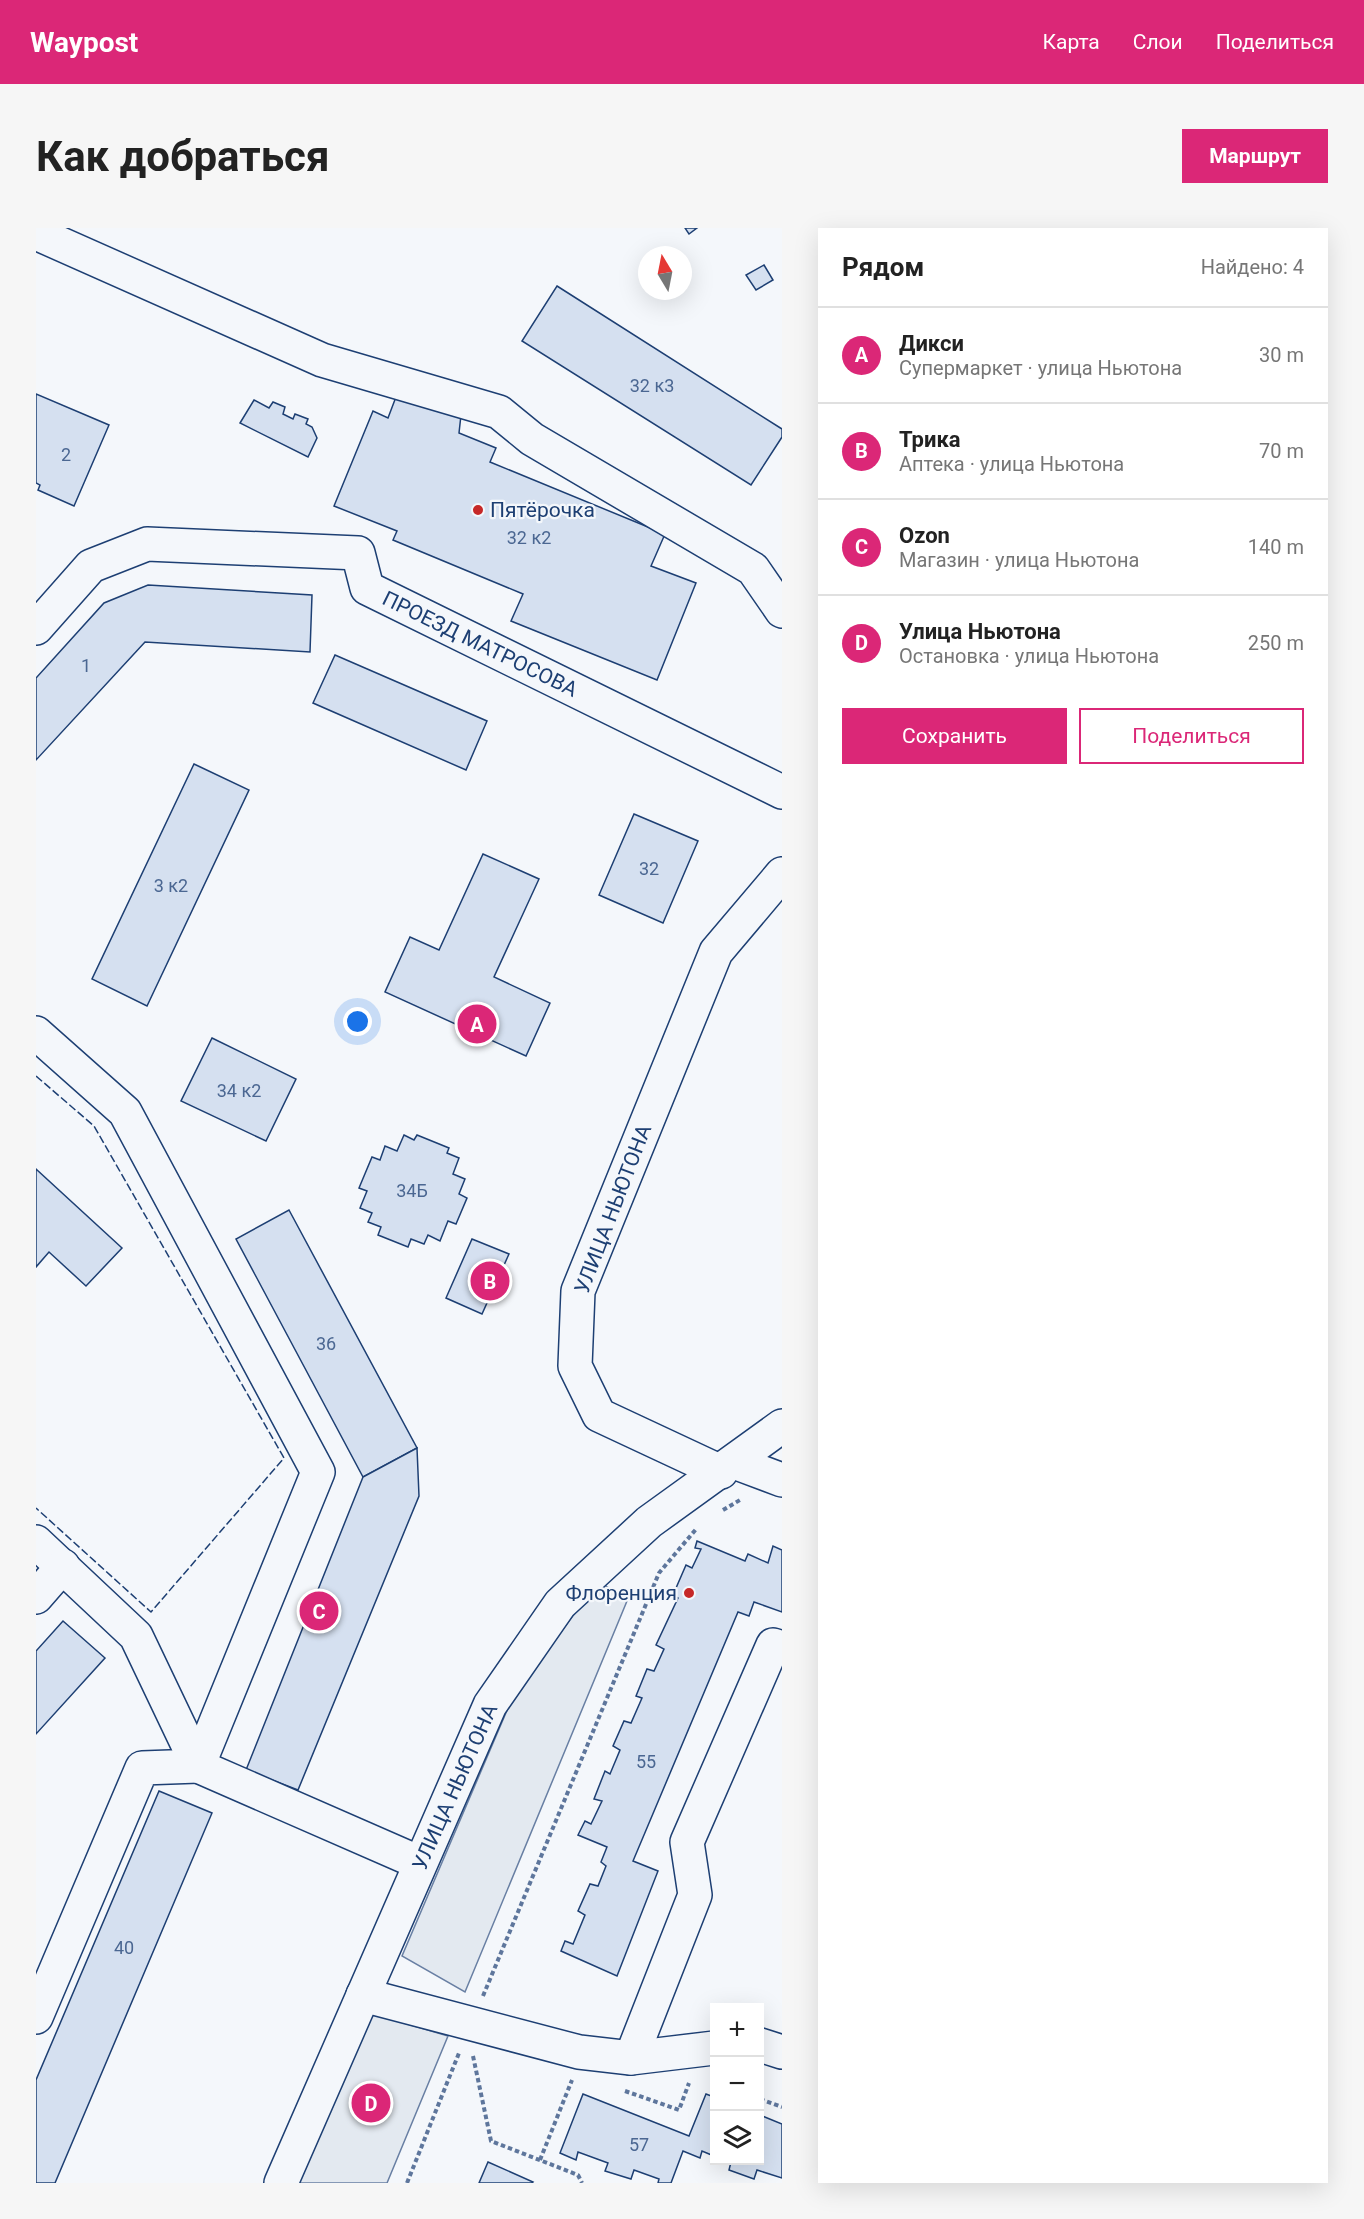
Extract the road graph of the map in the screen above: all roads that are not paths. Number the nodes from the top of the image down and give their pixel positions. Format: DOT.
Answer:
graph roads {
  1 [pos="36,233"];
  2 [pos="782,611"];
  3 [pos="36,628"];
  4 [pos="782,792"];
  5 [pos="782,874"];
  6 [pos="36,1033"];
  7 [pos="782,1426"];
  8 [pos="727,1467"];
  9 [pos="779,1479"];
  10 [pos="36,1542"];
  11 [pos="63,1566"];
  12 [pos="36,1597"];
  13 [pos="782,1648"];
  14 [pos="198,1767"];
  15 [pos="420,1863"];
  16 [pos="363,1995"];
  17 [pos="36,2017"];
  18 [pos="764,2047"];
  19 [pos="710,2048"];
  20 [pos="782,2052"];
  21 [pos="631,2058"];
  22 [pos="281,2183"];
  1 -- 2 [label="street"];
  3 -- 4 [label="street, ПРОЕЗД МАТРОСОВА"];
  5 -- 8 [label="street, УЛИЦА НЬЮТОНА"];
  6 -- 14 [label="street"];
  7 -- 8 [label="street"];
  8 -- 9 [label="street"];
  8 -- 15 [label="street, УЛИЦА НЬЮТОНА"];
  10 -- 11 [label="street"];
  11 -- 12 [label="street"];
  11 -- 14 [label="street"];
  13 -- 21 [label="street"];
  14 -- 15 [label="street"];
  14 -- 17 [label="street"];
  15 -- 16 [label="street, УЛИЦА НЬЮТОНА"];
  16 -- 21 [label="street"];
  16 -- 22 [label="street, УЛИЦА НЬЮТОНА"];
  18 -- 20 [label="street"];
  19 -- 21 [label="street"];
}
